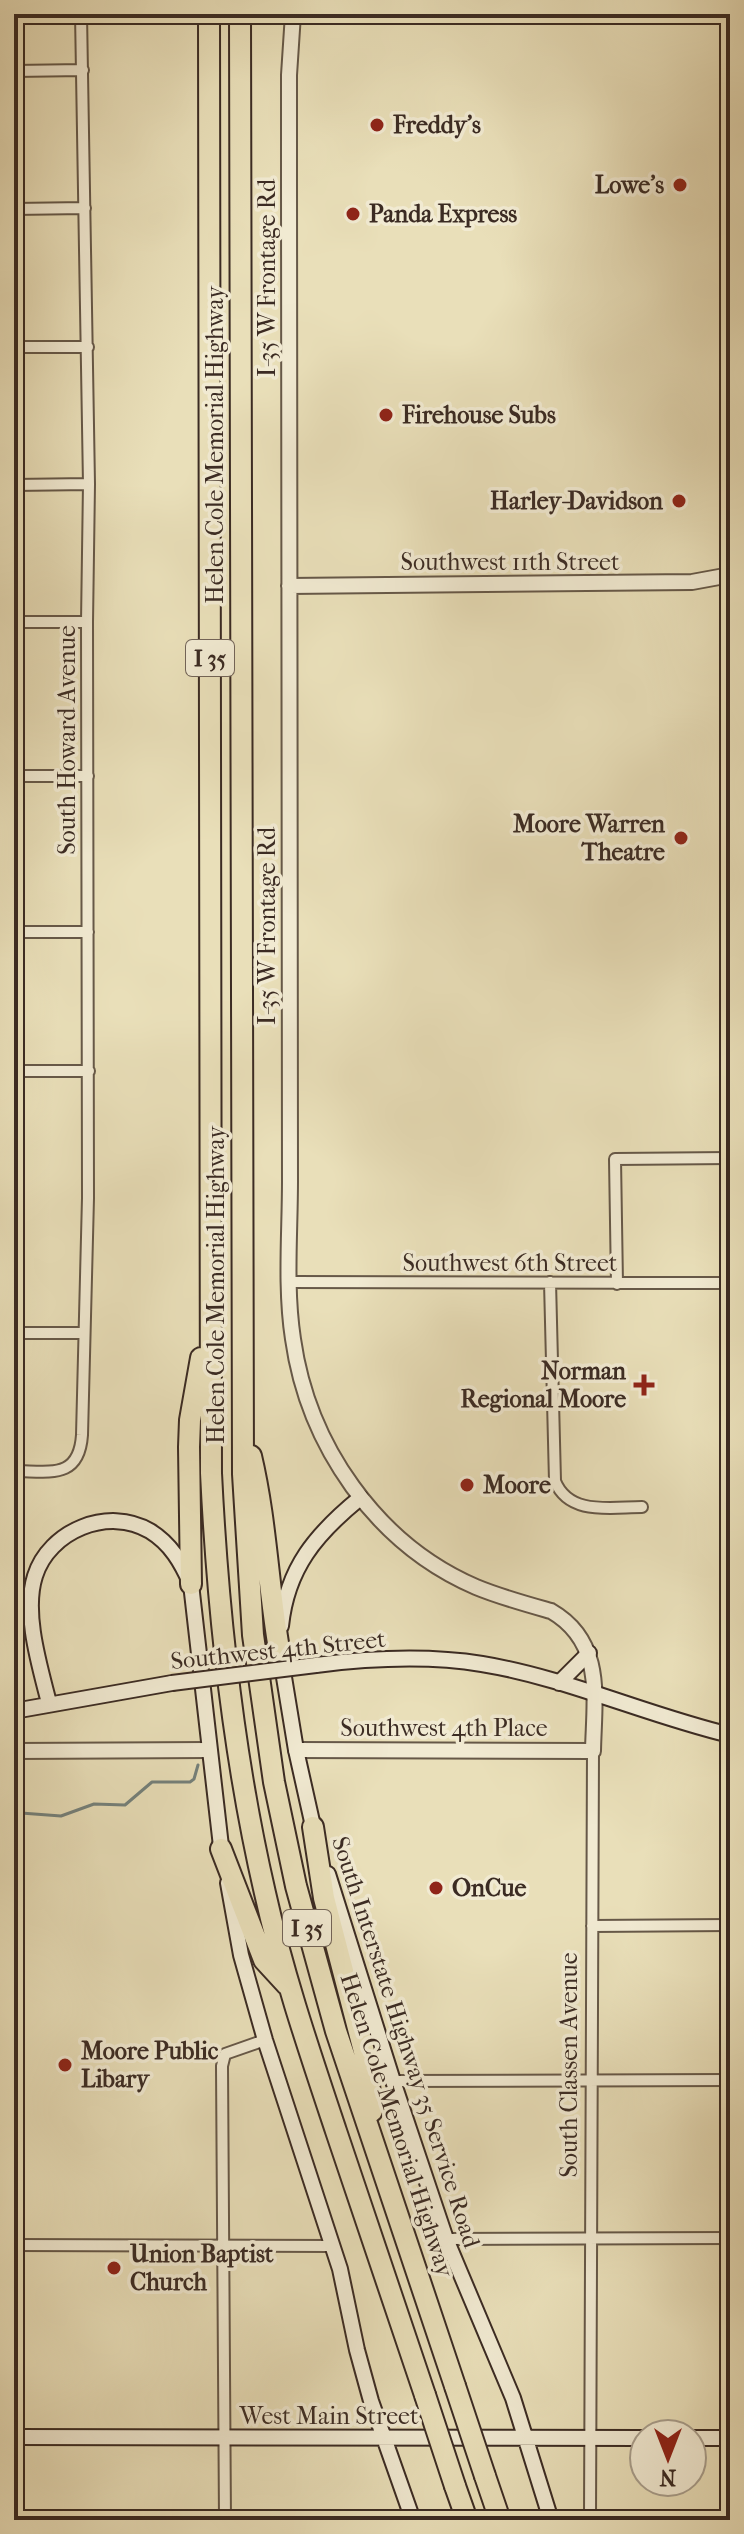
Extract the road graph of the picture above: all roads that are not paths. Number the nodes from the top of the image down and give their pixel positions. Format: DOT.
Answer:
graph roads {
  1 [pos="81,14"];
  2 [pos="209,14"];
  3 [pos="240,14"];
  4 [pos="293,14"];
  5 [pos="83,70"];
  6 [pos="14,71"];
  7 [pos="85,208"];
  8 [pos="14,209"];
  9 [pos="14,347"];
  10 [pos="88,347"];
  11 [pos="89,484"];
  12 [pos="14,485"];
  13 [pos="730,575"];
  14 [pos="289,586"];
  15 [pos="14,622"];
  16 [pos="87,622"];
  17 [pos="14,776"];
  18 [pos="88,776"];
  19 [pos="14,932"];
  20 [pos="88,932"];
  21 [pos="14,1071"];
  22 [pos="89,1071"];
  23 [pos="730,1158"];
  24 [pos="290,1282"];
  25 [pos="550,1282"];
  26 [pos="730,1283"];
  27 [pos="617,1284"];
  28 [pos="210,1302"];
  29 [pos="14,1333"];
  30 [pos="84,1333"];
  31 [pos="243,1419"];
  32 [pos="14,1471"];
  33 [pos="360,1498"];
  34 [pos="642,1507"];
  35 [pos="191,1584"];
  36 [pos="279,1649"];
  37 [pos="589,1653"];
  38 [pos="559,1683"];
  39 [pos="594,1693"];
  40 [pos="49,1703"];
  41 [pos="14,1711"];
  42 [pos="730,1735"];
  43 [pos="209,1750"];
  44 [pos="296,1750"];
  45 [pos="14,1751"];
  46 [pos="593,1751"];
  47 [pos="313,1827"];
  48 [pos="221,1849"];
  49 [pos="730,1925"];
  50 [pos="592,1926"];
  51 [pos="291,1990"];
  52 [pos="265,2040"];
  53 [pos="591,2080"];
  54 [pos="730,2080"];
  55 [pos="393,2081"];
  56 [pos="376,2151"];
  57 [pos="730,2238"];
  58 [pos="446,2239"];
  59 [pos="591,2239"];
  60 [pos="14,2245"];
  61 [pos="222,2246"];
  62 [pos="333,2246"];
  63 [pos="14,2437"];
  64 [pos="224,2438"];
  65 [pos="383,2438"];
  66 [pos="527,2438"];
  67 [pos="590,2438"];
  68 [pos="628,2438"];
  69 [pos="708,2438"];
  70 [pos="730,2438"];
  71 [pos="225,2520"];
  72 [pos="413,2520"];
  73 [pos="467,2520"];
  74 [pos="500,2520"];
  75 [pos="551,2520"];
  76 [pos="590,2520"];
  1 -- 5 [label="street, South Howard Avenue"];
  2 -- 28 [label="highway, Helen Cole Memorial Highway / I 35"];
  3 -- 31 [label="highway, Helen Cole Memorial Highway / I 35"];
  4 -- 14 [label="main road, I-35 W Frontage Rd"];
  5 -- 6 [label="street"];
  5 -- 7 [label="street, South Howard Avenue"];
  7 -- 8 [label="street"];
  7 -- 10 [label="street, South Howard Avenue"];
  9 -- 10 [label="street"];
  10 -- 11 [label="street, South Howard Avenue"];
  11 -- 12 [label="street"];
  11 -- 16 [label="street, South Howard Avenue"];
  13 -- 14 [label="main road, Southwest 11th Street"];
  14 -- 24 [label="main road, I-35 W Frontage Rd"];
  15 -- 16 [label="street"];
  16 -- 18 [label="street, South Howard Avenue"];
  17 -- 18 [label="street"];
  18 -- 20 [label="street, South Howard Avenue"];
  19 -- 20 [label="street"];
  20 -- 22 [label="street, South Howard Avenue"];
  21 -- 22 [label="street"];
  22 -- 30 [label="street, South Howard Avenue"];
  23 -- 27 [label="street"];
  24 -- 25 [label="street, Southwest 6th Street"];
  24 -- 33 [label="main road, I-35 W Frontage Rd"];
  25 -- 27 [label="street, Southwest 6th Street"];
  25 -- 34 [label="street"];
  26 -- 27 [label="street, Southwest 6th Street"];
  28 -- 35 [label="highway"];
  28 -- 51 [label="highway, Helen Cole Memorial Highway / I 35"];
  29 -- 30 [label="street"];
  30 -- 32 [label="street, South Howard Avenue"];
  31 -- 36 [label="highway"];
  31 -- 56 [label="highway, Helen Cole Memorial Highway / I 35"];
  33 -- 36 [label="main road, South Interstate Highway 35 Service Road"];
  33 -- 37 [label="main road, I-35 W Frontage Rd"];
  35 -- 40 [label="main road"];
  35 -- 43 [label="main road"];
  36 -- 44 [label="main road, South Interstate Highway 35 Service Road"];
  37 -- 38 [label="main road"];
  37 -- 39 [label="main road, I-35 W Frontage Rd"];
  38 -- 39 [label="main road, Southwest 4th Street"];
  38 -- 40 [label="main road, Southwest 4th Street, bridge"];
  39 -- 42 [label="main road, Southwest 4th Street"];
  39 -- 46 [label="main road, South Classen Avenue"];
  40 -- 41 [label="main road, Southwest 4th Street"];
  43 -- 45 [label="main road"];
  43 -- 48 [label="main road"];
  44 -- 46 [label="main road, Southwest 4th Place"];
  44 -- 47 [label="main road, South Interstate Highway 35 Service Road"];
  46 -- 50 [label="street, South Classen Avenue"];
  47 -- 55 [label="main road, South Interstate Highway 35 Service Road"];
  47 -- 56 [label="highway"];
  48 -- 51 [label="highway"];
  48 -- 52 [label="main road"];
  49 -- 50 [label="street"];
  50 -- 53 [label="street, South Classen Avenue"];
  51 -- 73 [label="highway, Helen Cole Memorial Highway / I 35, bridge"];
  52 -- 61 [label="street"];
  52 -- 62 [label="main road"];
  53 -- 54 [label="street"];
  53 -- 55 [label="street"];
  53 -- 59 [label="street, South Classen Avenue"];
  55 -- 58 [label="main road, South Interstate Highway 35 Service Road"];
  56 -- 74 [label="highway, Helen Cole Memorial Highway / I 35, bridge"];
  57 -- 59 [label="street"];
  58 -- 59 [label="street"];
  58 -- 66 [label="main road, South Interstate Highway 35 Service Road"];
  59 -- 67 [label="street, South Classen Avenue"];
  60 -- 61 [label="street"];
  61 -- 62 [label="street"];
  61 -- 64 [label="street"];
  62 -- 65 [label="main road"];
  63 -- 64 [label="main road, West Main Street"];
  64 -- 65 [label="main road, West Main Street"];
  64 -- 71 [label="street"];
  65 -- 66 [label="main road, West Main Street"];
  65 -- 72 [label="main road"];
  66 -- 67 [label="main road, West Main Street"];
  66 -- 75 [label="main road, South Interstate Highway 35 Service Road"];
  67 -- 68 [label="main road, West Main Street"];
  67 -- 76 [label="street, South Classen Avenue"];
  69 -- 70 [label="main road"];
}
